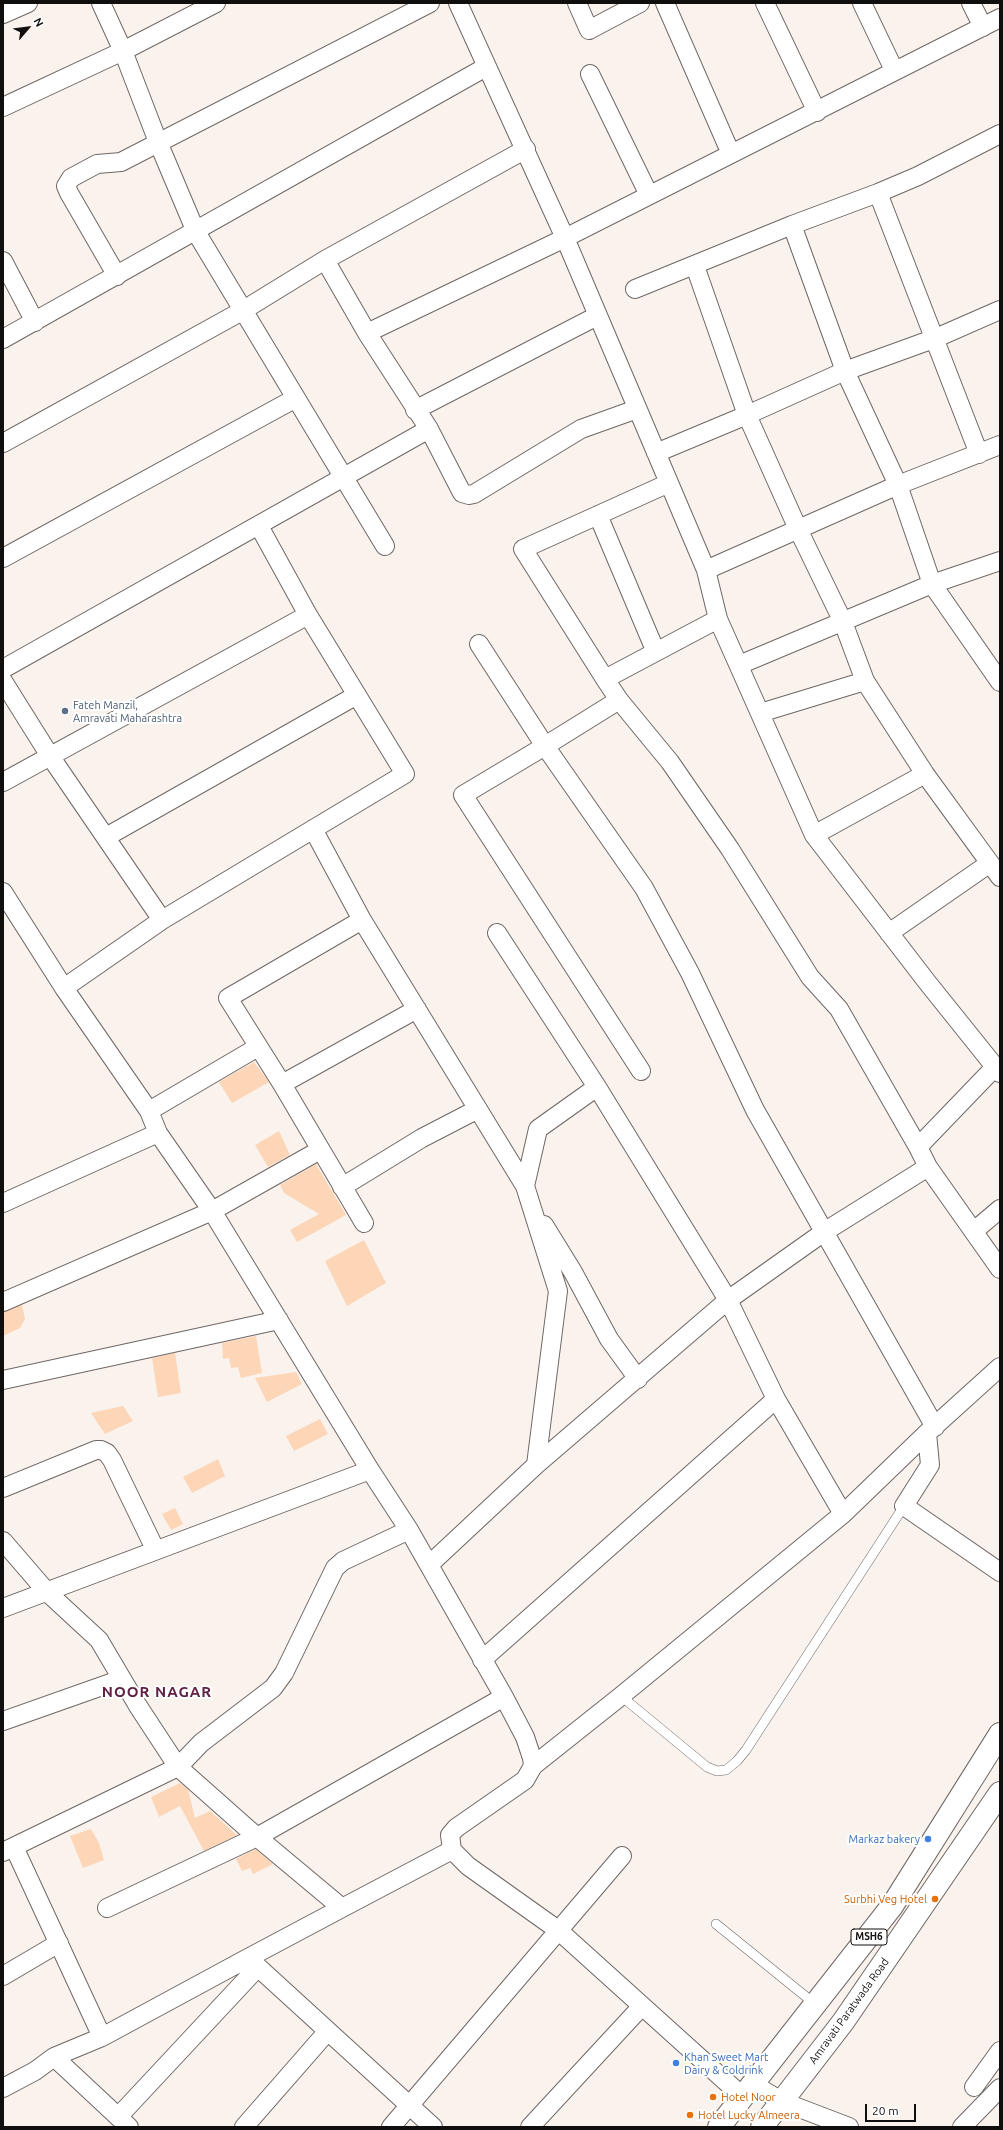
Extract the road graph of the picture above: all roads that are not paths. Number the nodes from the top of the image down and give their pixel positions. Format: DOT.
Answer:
graph roads {
  1 [pos="28,3"];
  2 [pos="101,3"];
  3 [pos="216,3"];
  4 [pos="430,3"];
  5 [pos="458,3"];
  6 [pos="577,3"];
  7 [pos="640,3"];
  8 [pos="665,3"];
  9 [pos="765,3"];
  10 [pos="862,3"];
  11 [pos="972,3"];
  12 [pos="3,14"];
  13 [pos="1000,18"];
  14 [pos="983,27"];
  15 [pos="123,51"];
  16 [pos="486,67"];
  17 [pos="894,70"];
  18 [pos="590,74"];
  19 [pos="3,107"];
  20 [pos="817,112"];
  21 [pos="1000,134"];
  22 [pos="158,142"];
  23 [pos="526,149"];
  24 [pos="731,154"];
  25 [pos="878,193"];
  26 [pos="649,194"];
  27 [pos="792,225"];
  28 [pos="196,232"];
  29 [pos="565,238"];
  30 [pos="325,260"];
  31 [pos="3,261"];
  32 [pos="695,266"];
  33 [pos="117,276"];
  34 [pos="635,289"];
  35 [pos="1000,310"];
  36 [pos="242,311"];
  37 [pos="597,316"];
  38 [pos="35,322"];
  39 [pos="367,333"];
  40 [pos="936,338"];
  41 [pos="3,339"];
  42 [pos="845,371"];
  43 [pos="296,398"];
  44 [pos="637,409"];
  45 [pos="415,410"];
  46 [pos="747,415"];
  47 [pos="429,429"];
  48 [pos="3,443"];
  49 [pos="1000,445"];
  50 [pos="656,453"];
  51 [pos="979,454"];
  52 [pos="343,478"];
  53 [pos="669,483"];
  54 [pos="898,485"];
  55 [pos="598,515"];
  56 [pos="259,526"];
  57 [pos="798,529"];
  58 [pos="385,546"];
  59 [pos="3,558"];
  60 [pos="1000,562"];
  61 [pos="706,570"];
  62 [pos="932,584"];
  63 [pos="308,615"];
  64 [pos="718,619"];
  65 [pos="843,622"];
  66 [pos="479,644"];
  67 [pos="655,650"];
  68 [pos="739,665"];
  69 [pos="3,669"];
  70 [pos="605,679"];
  71 [pos="3,682"];
  72 [pos="865,682"];
  73 [pos="1000,682"];
  74 [pos="357,695"];
  75 [pos="619,700"];
  76 [pos="760,713"];
  77 [pos="545,746"];
  78 [pos="50,756"];
  79 [pos="925,774"];
  80 [pos="3,782"];
  81 [pos="313,829"];
  82 [pos="814,835"];
  83 [pos="106,837"];
  84 [pos="995,870"];
  85 [pos="3,892"];
  86 [pos="162,920"];
  87 [pos="362,920"];
  88 [pos="889,932"];
  89 [pos="497,933"];
  90 [pos="64,988"];
  91 [pos="417,1009"];
  92 [pos="258,1047"];
  93 [pos="998,1070"];
  94 [pos="641,1071"];
  95 [pos="282,1084"];
  96 [pos="597,1087"];
  97 [pos="478,1108"];
  98 [pos="149,1111"];
  99 [pos="158,1133"];
  100 [pos="918,1147"];
  101 [pos="320,1150"];
  102 [pos="928,1166"];
  103 [pos="525,1186"];
  104 [pos="342,1187"];
  105 [pos="3,1203"];
  106 [pos="1000,1209"];
  107 [pos="534,1210"];
  108 [pos="212,1211"];
  109 [pos="364,1223"];
  110 [pos="974,1231"];
  111 [pos="824,1232"];
  112 [pos="1000,1269"];
  113 [pos="728,1300"];
  114 [pos="3,1302"];
  115 [pos="279,1320"];
  116 [pos="1000,1368"];
  117 [pos="638,1379"];
  118 [pos="3,1380"];
  119 [pos="776,1399"];
  120 [pos="931,1430"];
  121 [pos="536,1465"];
  122 [pos="370,1470"];
  123 [pos="3,1488"];
  124 [pos="904,1506"];
  125 [pos="843,1514"];
  126 [pos="409,1530"];
  127 [pos="3,1540"];
  128 [pos="155,1549"];
  129 [pos="430,1564"];
  130 [pos="1000,1572"];
  131 [pos="47,1592"];
  132 [pos="3,1608"];
  133 [pos="482,1660"];
  134 [pos="122,1679"];
  135 [pos="621,1696"];
  136 [pos="504,1697"];
  137 [pos="3,1721"];
  138 [pos="1000,1734"];
  139 [pos="533,1766"];
  140 [pos="178,1767"];
  141 [pos="1000,1793"];
  142 [pos="257,1837"];
  143 [pos="8,1849"];
  144 [pos="452,1850"];
  145 [pos="622,1856"];
  146 [pos="107,1908"];
  147 [pos="342,1908"];
  148 [pos="716,1924"];
  149 [pos="558,1930"];
  150 [pos="59,1943"];
  151 [pos="253,1963"];
  152 [pos="3,1976"];
  153 [pos="815,2004"];
  154 [pos="642,2006"];
  155 [pos="327,2032"];
  156 [pos="102,2037"];
  157 [pos="1000,2051"];
  158 [pos="54,2057"];
  159 [pos="974,2087"];
  160 [pos="3,2088"];
  161 [pos="1000,2088"];
  162 [pos="748,2090"];
  163 [pos="781,2100"];
  164 [pos="409,2107"];
  165 [pos="124,2122"];
  166 [pos="725,2125"];
  167 [pos="244,2127"];
  168 [pos="391,2127"];
  169 [pos="433,2127"];
  170 [pos="530,2127"];
  171 [pos="762,2127"];
  172 [pos="849,2127"];
  173 [pos="962,2127"];
  1 -- 12 [label="street"];
  2 -- 15 [label="street"];
  3 -- 15 [label="street"];
  4 -- 22 [label="street"];
  5 -- 16 [label="street"];
  6 -- 7 [label="street"];
  8 -- 24 [label="street"];
  9 -- 20 [label="street"];
  10 -- 17 [label="street"];
  11 -- 14 [label="street"];
  13 -- 14 [label="street"];
  14 -- 17 [label="street"];
  15 -- 19 [label="street"];
  15 -- 22 [label="street"];
  16 -- 23 [label="street"];
  16 -- 28 [label="street"];
  17 -- 20 [label="street"];
  18 -- 26 [label="street"];
  20 -- 24 [label="street"];
  21 -- 25 [label="street"];
  22 -- 28 [label="street"];
  22 -- 33 [label="street"];
  23 -- 29 [label="street"];
  23 -- 30 [label="street"];
  24 -- 26 [label="street"];
  25 -- 27 [label="street"];
  25 -- 40 [label="street"];
  26 -- 29 [label="street"];
  27 -- 32 [label="street"];
  27 -- 42 [label="street"];
  28 -- 33 [label="street"];
  28 -- 36 [label="street"];
  29 -- 37 [label="street"];
  29 -- 39 [label="street"];
  30 -- 36 [label="street"];
  30 -- 39 [label="street"];
  31 -- 38 [label="street"];
  32 -- 34 [label="street"];
  32 -- 46 [label="street"];
  33 -- 38 [label="street"];
  35 -- 40 [label="street"];
  36 -- 43 [label="street"];
  36 -- 48 [label="street"];
  37 -- 44 [label="street"];
  37 -- 45 [label="street"];
  38 -- 41 [label="street"];
  39 -- 45 [label="street"];
  40 -- 42 [label="street"];
  40 -- 51 [label="street"];
  42 -- 46 [label="street"];
  42 -- 54 [label="street"];
  43 -- 52 [label="street"];
  43 -- 59 [label="street"];
  44 -- 47 [label="street"];
  44 -- 50 [label="street"];
  45 -- 47 [label="street"];
  46 -- 50 [label="street"];
  46 -- 57 [label="street"];
  47 -- 52 [label="street"];
  49 -- 51 [label="street"];
  50 -- 53 [label="street"];
  51 -- 54 [label="street"];
  52 -- 56 [label="street"];
  52 -- 58 [label="street"];
  53 -- 55 [label="street"];
  53 -- 61 [label="street"];
  54 -- 57 [label="street"];
  54 -- 62 [label="street"];
  55 -- 67 [label="street"];
  55 -- 70 [label="street"];
  56 -- 63 [label="street"];
  56 -- 69 [label="street"];
  57 -- 61 [label="street"];
  57 -- 65 [label="street"];
  60 -- 62 [label="street"];
  61 -- 64 [label="street"];
  62 -- 65 [label="street"];
  62 -- 73 [label="street"];
  63 -- 74 [label="street"];
  63 -- 78 [label="street"];
  64 -- 67 [label="street"];
  64 -- 68 [label="street"];
  65 -- 68 [label="street"];
  65 -- 72 [label="street"];
  66 -- 77 [label="street"];
  67 -- 70 [label="street"];
  68 -- 76 [label="street"];
  70 -- 75 [label="street"];
  71 -- 78 [label="street"];
  72 -- 76 [label="street"];
  72 -- 79 [label="street"];
  74 -- 81 [label="street"];
  74 -- 83 [label="street"];
  75 -- 77 [label="street"];
  75 -- 100 [label="street"];
  76 -- 82 [label="street"];
  77 -- 94 [label="street"];
  77 -- 111 [label="street"];
  78 -- 80 [label="street"];
  78 -- 83 [label="street"];
  79 -- 82 [label="street"];
  79 -- 84 [label="street"];
  81 -- 86 [label="street"];
  81 -- 87 [label="street"];
  82 -- 88 [label="street"];
  83 -- 86 [label="street"];
  84 -- 88 [label="street"];
  85 -- 90 [label="street"];
  86 -- 90 [label="street"];
  87 -- 91 [label="street"];
  87 -- 92 [label="street"];
  88 -- 93 [label="street"];
  89 -- 96 [label="street"];
  90 -- 98 [label="street"];
  91 -- 95 [label="street"];
  91 -- 97 [label="street"];
  92 -- 95 [label="street"];
  92 -- 98 [label="street"];
  93 -- 100 [label="street"];
  95 -- 101 [label="street"];
  96 -- 103 [label="street"];
  96 -- 113 [label="street"];
  97 -- 103 [label="street"];
  97 -- 104 [label="street"];
  98 -- 99 [label="street"];
  99 -- 105 [label="street"];
  99 -- 108 [label="street"];
  100 -- 102 [label="street"];
  101 -- 104 [label="street"];
  101 -- 108 [label="street"];
  102 -- 110 [label="street"];
  102 -- 111 [label="street"];
  103 -- 107 [label="street"];
  104 -- 109 [label="street"];
  106 -- 110 [label="street"];
  107 -- 117 [label="street"];
  107 -- 121 [label="street"];
  108 -- 114 [label="street"];
  108 -- 115 [label="street"];
  110 -- 112 [label="street"];
  111 -- 113 [label="street"];
  111 -- 120 [label="street"];
  113 -- 117 [label="street"];
  113 -- 119 [label="street"];
  115 -- 118 [label="street"];
  115 -- 122 [label="street"];
  116 -- 120 [label="street"];
  117 -- 121 [label="street"];
  119 -- 125 [label="street"];
  119 -- 133 [label="street"];
  120 -- 124 [label="street"];
  120 -- 125 [label="street"];
  121 -- 129 [label="street"];
  122 -- 126 [label="street"];
  122 -- 128 [label="street"];
  123 -- 128 [label="street"];
  124 -- 130 [label="street"];
  124 -- 135 [label="lane"];
  125 -- 135 [label="street"];
  126 -- 129 [label="street"];
  126 -- 140 [label="street"];
  127 -- 131 [label="street"];
  128 -- 131 [label="street"];
  129 -- 133 [label="street"];
  131 -- 132 [label="street"];
  131 -- 134 [label="street"];
  133 -- 136 [label="street"];
  134 -- 137 [label="street"];
  134 -- 140 [label="street"];
  135 -- 139 [label="street"];
  136 -- 139 [label="street"];
  136 -- 142 [label="street"];
  138 -- 153 [label="main road, MSH6"];
  139 -- 144 [label="street"];
  140 -- 142 [label="street"];
  140 -- 143 [label="street"];
  141 -- 163 [label="main road, Amravati Paratwada Road / MSH6"];
  142 -- 146 [label="street"];
  142 -- 147 [label="street"];
  143 -- 150 [label="street"];
  144 -- 147 [label="street"];
  144 -- 149 [label="street"];
  145 -- 149 [label="street"];
  147 -- 151 [label="street"];
  148 -- 153 [label="lane"];
  149 -- 154 [label="street"];
  149 -- 164 [label="street"];
  150 -- 152 [label="street"];
  150 -- 156 [label="street"];
  151 -- 155 [label="street"];
  151 -- 156 [label="street"];
  151 -- 165 [label="street"];
  153 -- 162 [label="main road, MSH6"];
  154 -- 162 [label="street"];
  154 -- 170 [label="street"];
  155 -- 164 [label="street"];
  155 -- 167 [label="street"];
  156 -- 158 [label="street"];
  157 -- 159 [label="street"];
  158 -- 160 [label="street"];
  158 -- 165 [label="street"];
  161 -- 173 [label="street"];
  162 -- 163 [label="street"];
  162 -- 166 [label="main road, MSH6"];
  163 -- 171 [label="main road, Amravati Paratwada Road / MSH6"];
  163 -- 172 [label="street"];
  164 -- 168 [label="street"];
  164 -- 169 [label="street"];
}
